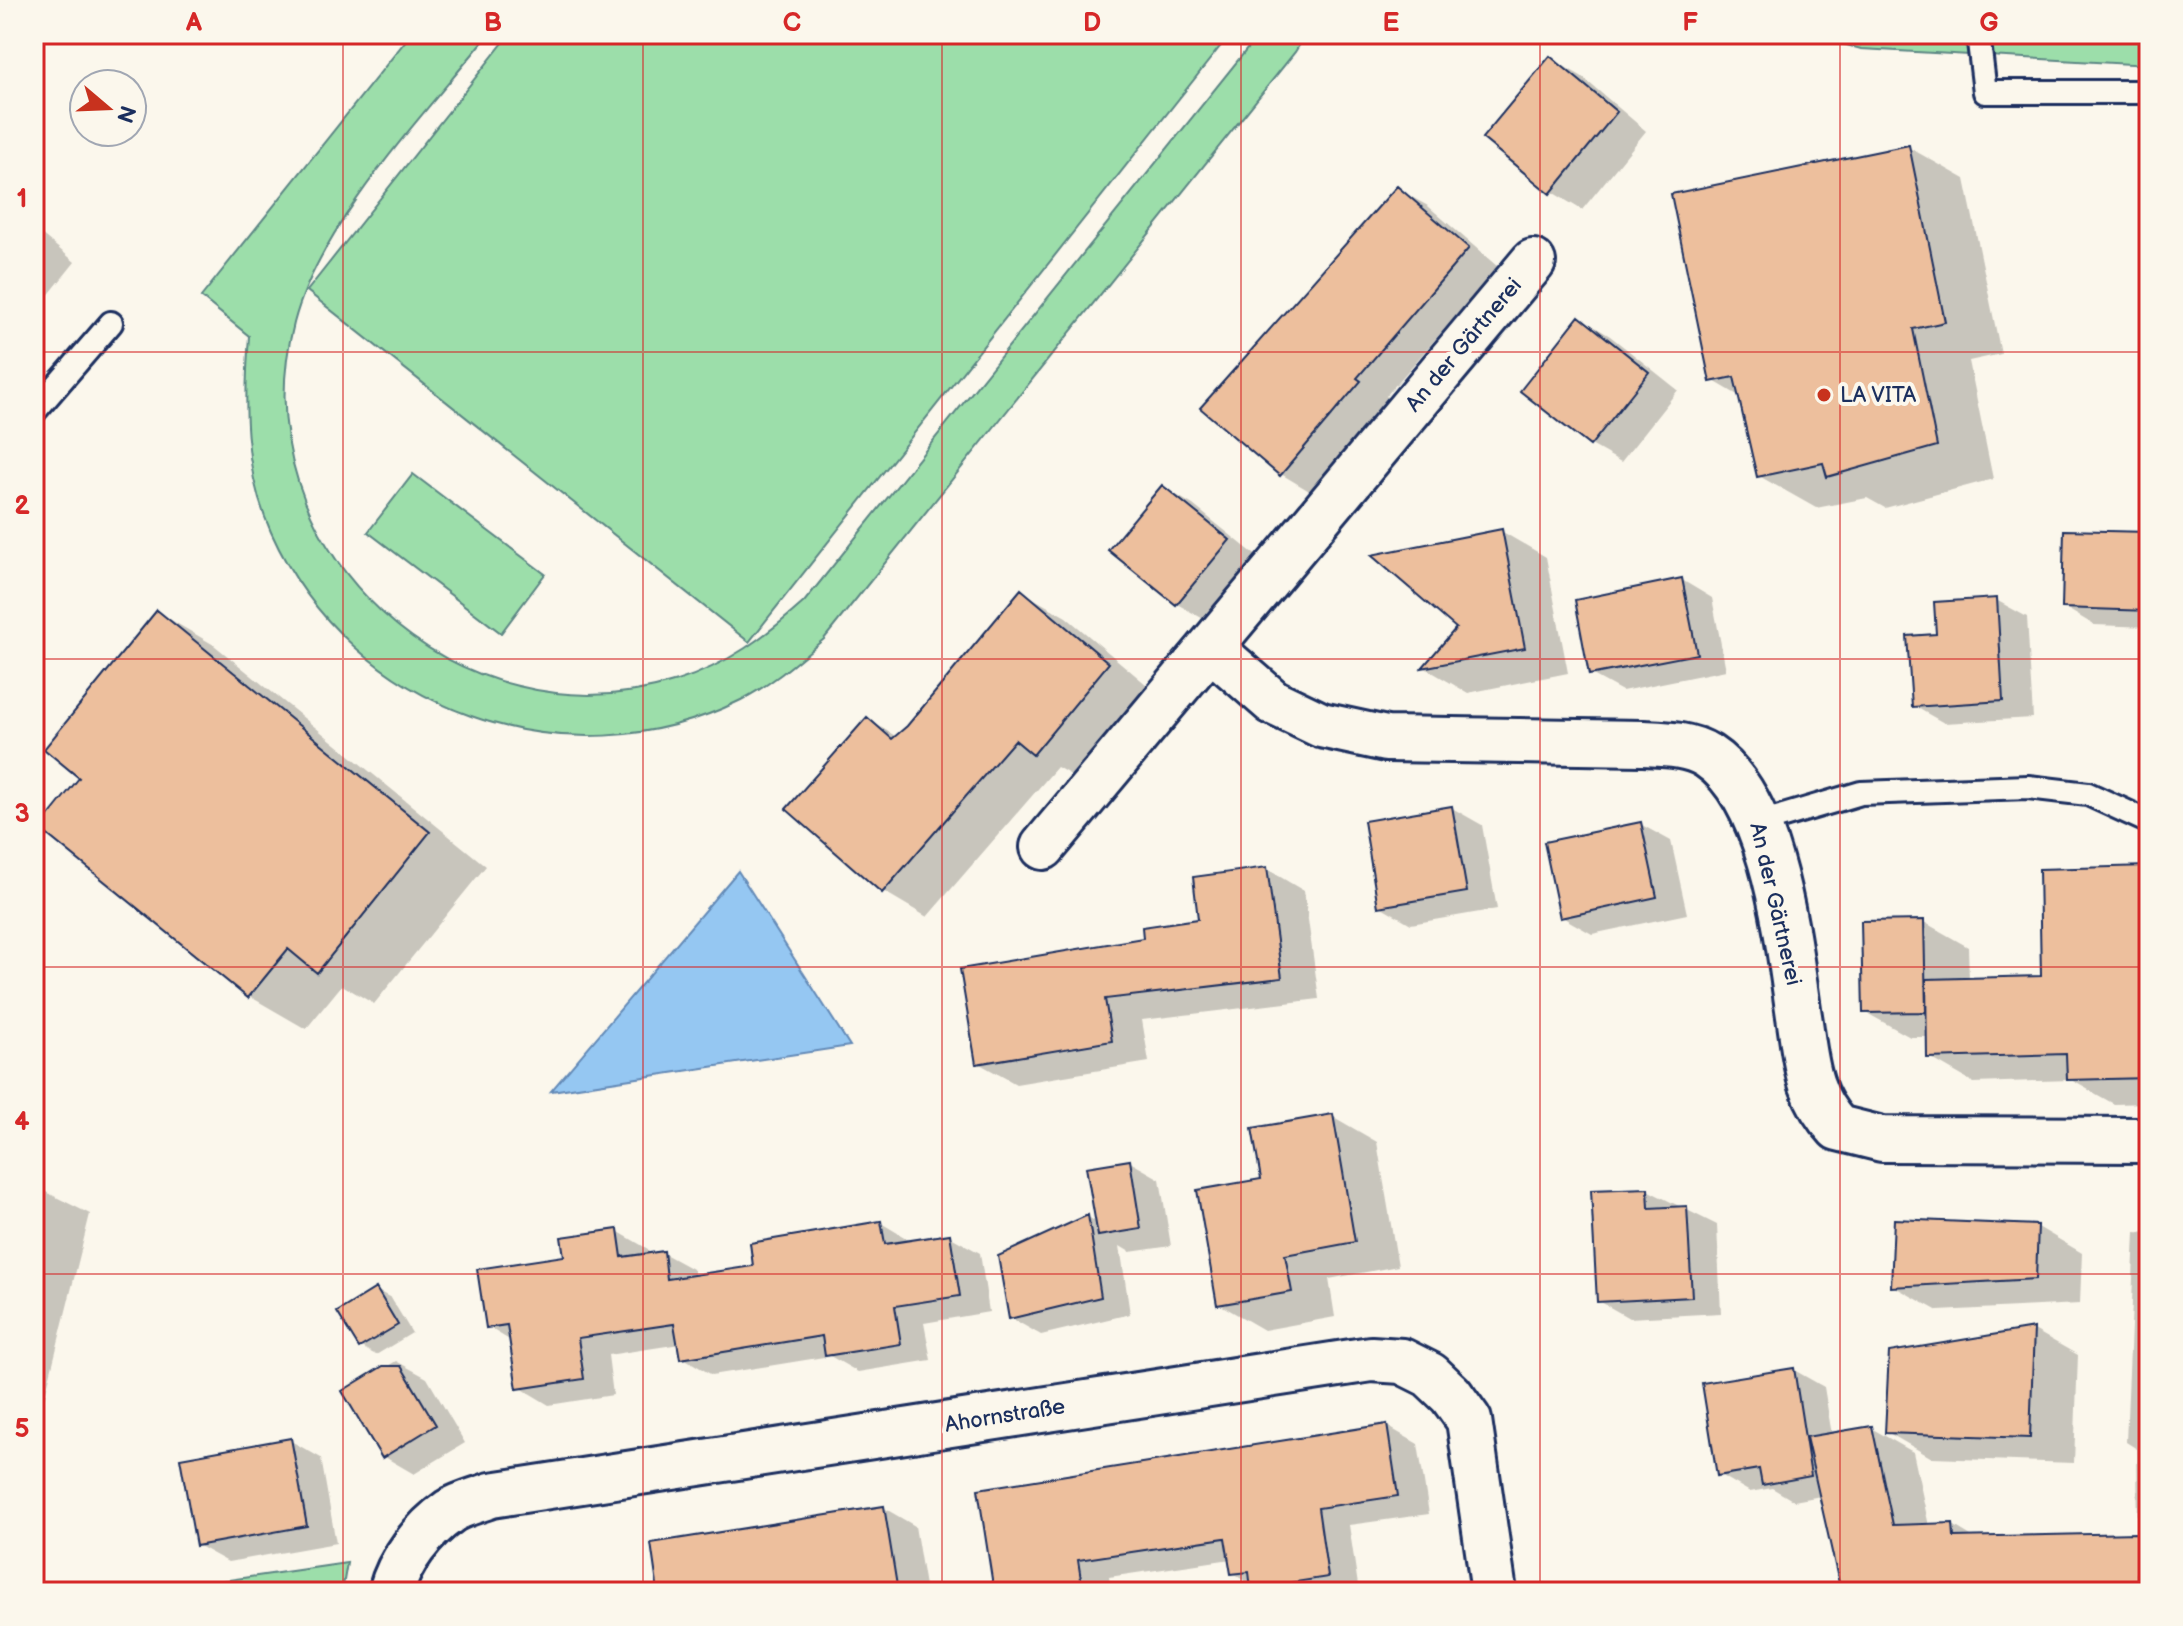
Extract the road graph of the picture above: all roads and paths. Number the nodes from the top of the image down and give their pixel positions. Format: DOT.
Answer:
graph roads {
  1 [pos="1978,34"];
  2 [pos="2149,92"];
  3 [pos="1533,262"];
  4 [pos="111,323"];
  5 [pos="34,412"];
  6 [pos="1211,648"];
  7 [pos="2149,822"];
  8 [pos="1760,823"];
  9 [pos="1043,847"];
  10 [pos="2149,1140"];
  11 [pos="391,1592"];
  12 [pos="1494,1592"];
  1 -- 2 [label="lane"];
  3 -- 6 [label="street, An der Gärtnerei"];
  4 -- 5 [label="lane"];
  6 -- 8 [label="street, An der Gärtnerei"];
  6 -- 9 [label="street, An der Gärtnerei"];
  7 -- 8 [label="lane"];
  8 -- 10 [label="street, An der Gärtnerei"];
  11 -- 12 [label="street, Ahornstraße"];
}
